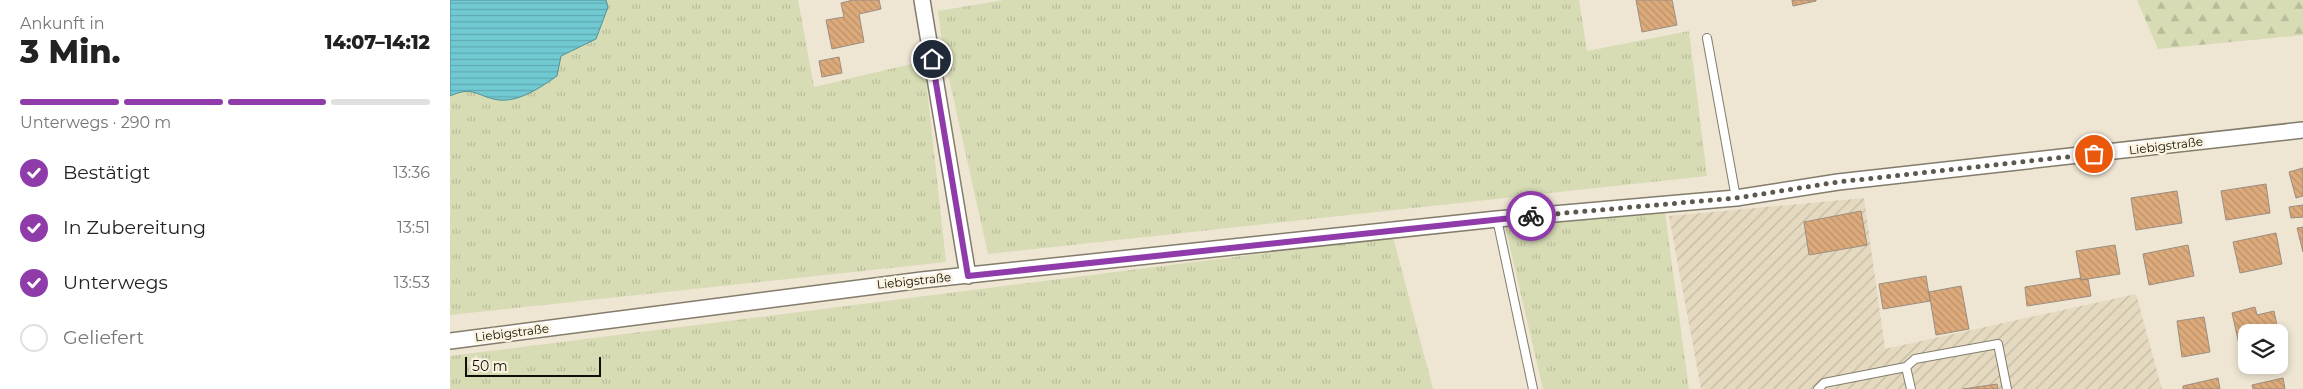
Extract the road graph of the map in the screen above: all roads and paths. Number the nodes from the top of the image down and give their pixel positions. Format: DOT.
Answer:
graph roads {
  1 [pos="922,0"];
  2 [pos="1707,38"];
  3 [pos="2303,130"];
  4 [pos="1736,198"];
  5 [pos="1497,219"];
  6 [pos="968,276"];
  7 [pos="450,341"];
  8 [pos="1906,367"];
  9 [pos="1533,389"];
  10 [pos="1818,389"];
  11 [pos="1911,389"];
  12 [pos="2007,389"];
  1 -- 6 [label="street"];
  2 -- 4 [label="lane"];
  3 -- 4 [label="street, Liebigstraße"];
  4 -- 5 [label="street, Liebigstraße"];
  5 -- 6 [label="street, Liebigstraße"];
  5 -- 9 [label="lane"];
  6 -- 7 [label="street, Liebigstraße"];
  8 -- 10 [label="lane"];
  8 -- 11 [label="lane"];
  8 -- 12 [label="lane"];
}
